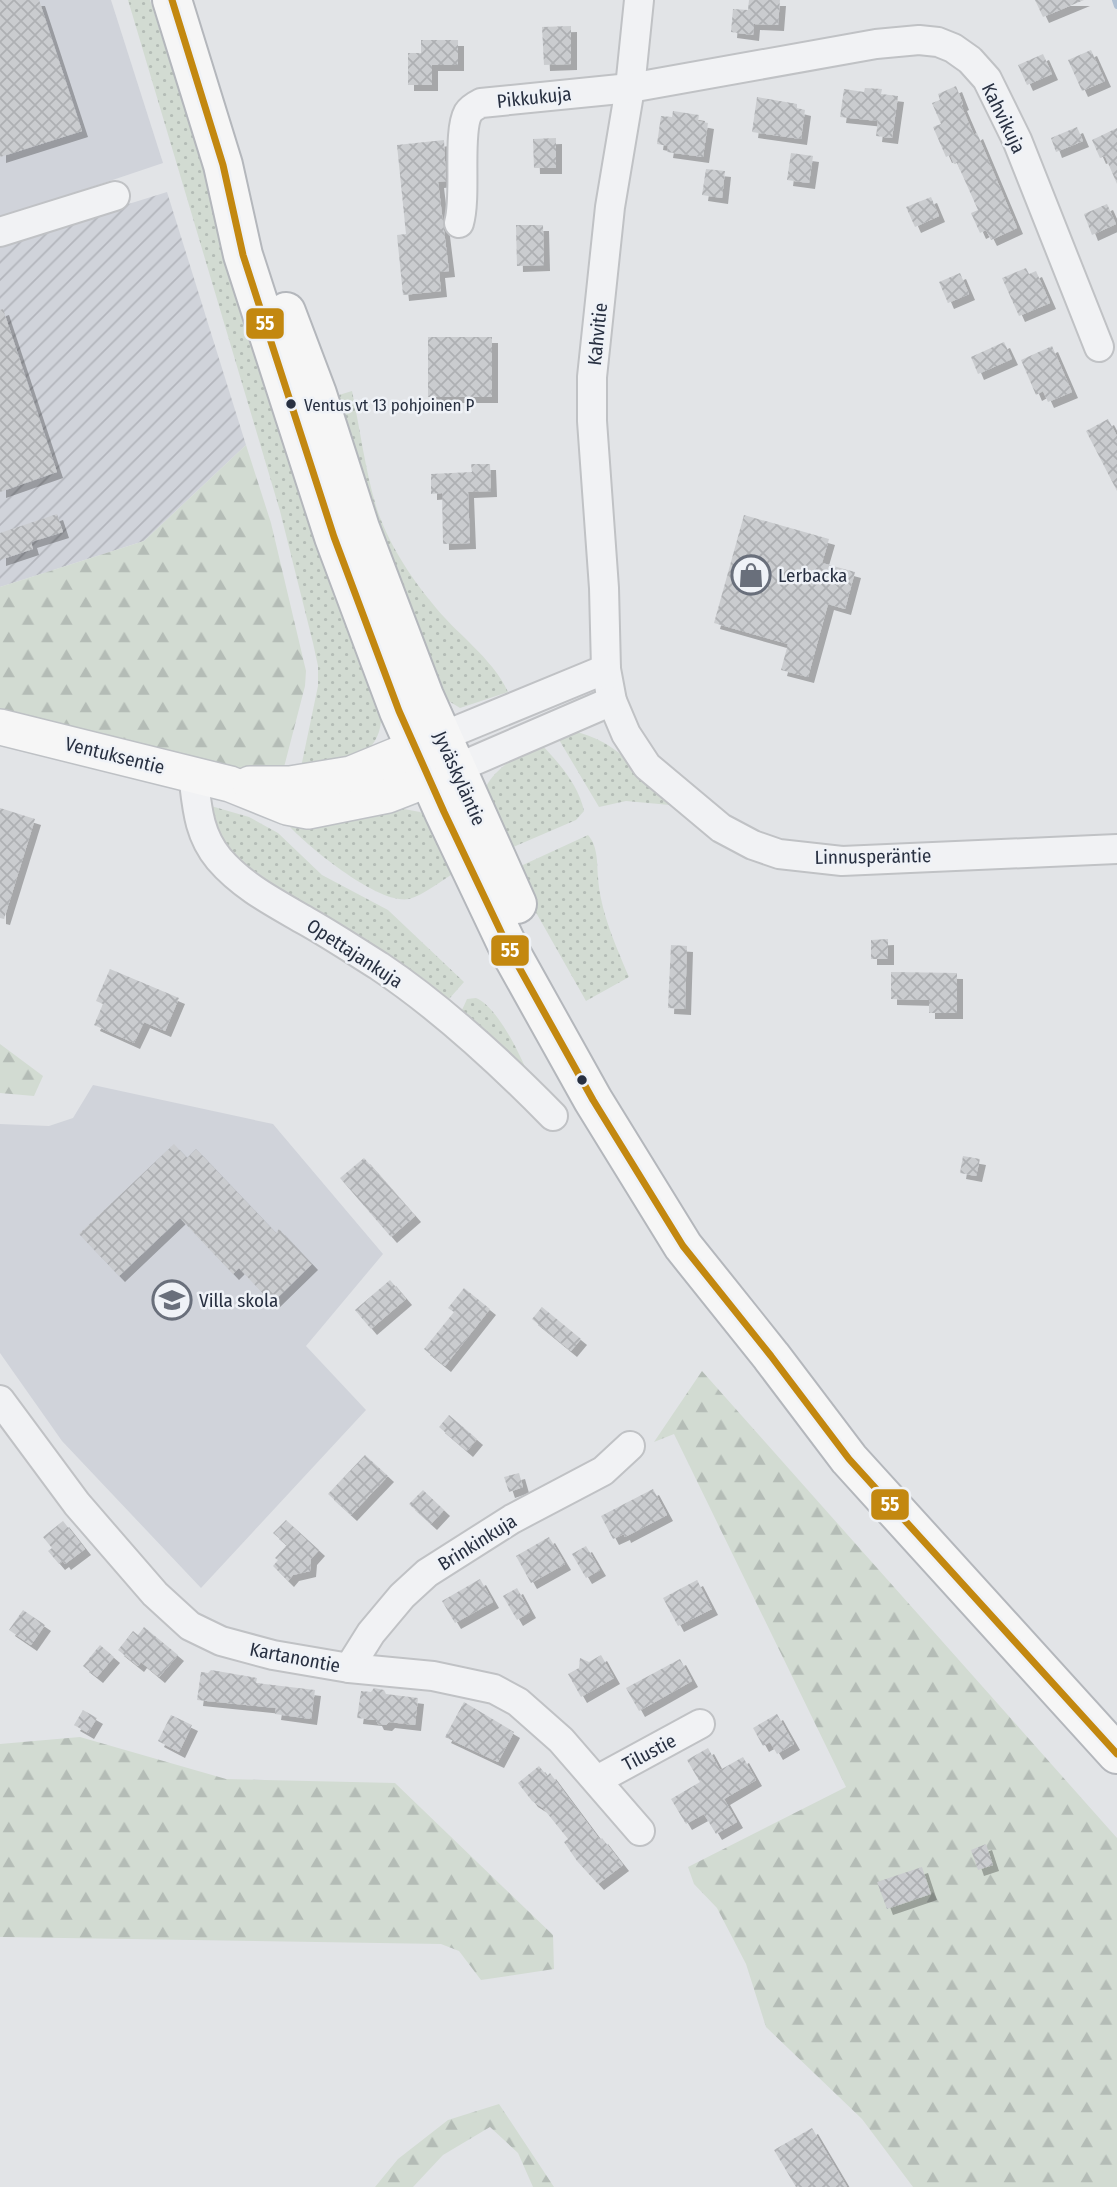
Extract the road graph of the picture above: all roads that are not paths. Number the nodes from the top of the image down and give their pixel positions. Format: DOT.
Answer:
graph roads {
  1 [pos="172,0"];
  2 [pos="639,0"];
  3 [pos="630,88"];
  4 [pos="115,195"];
  5 [pos="459,223"];
  6 [pos="0,232"];
  7 [pos="1099,348"];
  8 [pos="606,669"];
  9 [pos="612,701"];
  10 [pos="0,727"];
  11 [pos="435,758"];
  12 [pos="192,774"];
  13 [pos="1117,849"];
  14 [pos="553,1116"];
  15 [pos="0,1399"];
  16 [pos="630,1446"];
  17 [pos="349,1668"];
  18 [pos="700,1724"];
  19 [pos="1117,1754"];
  20 [pos="597,1780"];
  21 [pos="640,1831"];
  1 -- 11 [label="highway, Jyväskyläntie"];
  2 -- 3 [label="street, Kahvitie"];
  3 -- 5 [label="street, Pikkukuja"];
  3 -- 7 [label="street, Kahvikuja"];
  3 -- 8 [label="street, Kahvitie"];
  4 -- 6 [label="street"];
  8 -- 9 [label="street, Linnusperäntie"];
  8 -- 11 [label="street"];
  9 -- 11 [label="street"];
  9 -- 13 [label="street, Linnusperäntie"];
  10 -- 12 [label="main road, Ventuksentie"];
  11 -- 12 [label="main road, Ventuksentie"];
  11 -- 19 [label="highway, Jyväskyläntie"];
  12 -- 14 [label="street, Opettajankuja"];
  15 -- 17 [label="street, Kartanontie"];
  16 -- 17 [label="street, Brinkinkuja"];
  17 -- 20 [label="street, Kartanontie"];
  18 -- 20 [label="street, Tilustie"];
  20 -- 21 [label="street, Kartanontie"];
}
